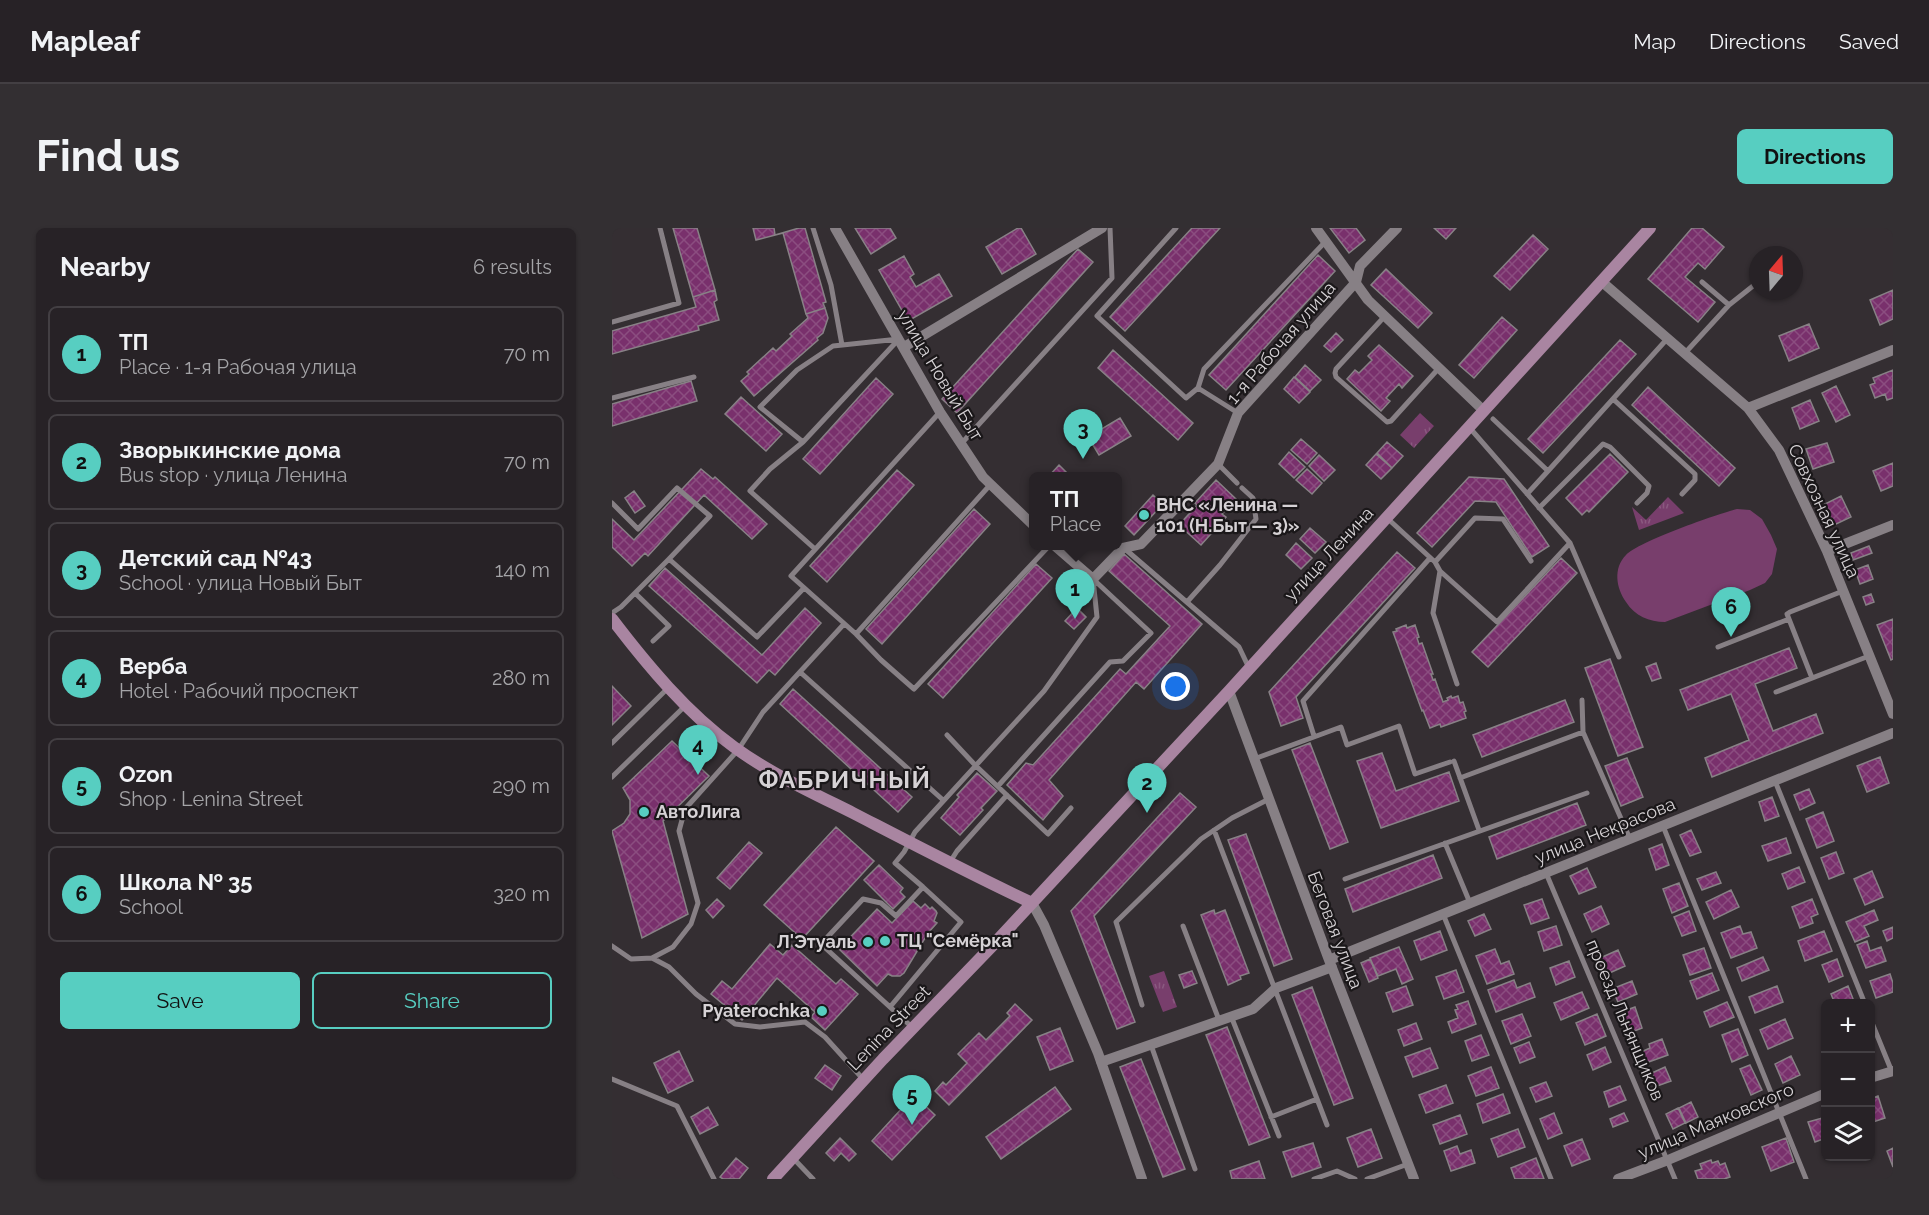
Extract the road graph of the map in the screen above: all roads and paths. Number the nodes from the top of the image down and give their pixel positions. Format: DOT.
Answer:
graph roads {
  1 [pos="660,228"];
  2 [pos="813,228"];
  3 [pos="835,228"];
  4 [pos="1102,228"];
  5 [pos="1110,228"];
  6 [pos="1176,228"];
  7 [pos="1316,228"];
  8 [pos="1397,228"];
  9 [pos="1650,228"];
  10 [pos="1326,241"];
  11 [pos="1601,281"];
  12 [pos="1356,282"];
  13 [pos="1702,282"];
  14 [pos="1749,289"];
  15 [pos="1094,297"];
  16 [pos="1729,305"];
  17 [pos="1105,307"];
  18 [pos="1385,316"];
  19 [pos="612,322"];
  20 [pos="1668,338"];
  21 [pos="902,343"];
  22 [pos="842,345"];
  23 [pos="1893,350"];
  24 [pos="1685,353"];
  25 [pos="1439,368"];
  26 [pos="694,377"];
  27 [pos="1198,388"];
  28 [pos="612,399"];
  29 [pos="1613,399"];
  30 [pos="1748,408"];
  31 [pos="940,412"];
  32 [pos="1238,413"];
  33 [pos="1489,415"];
  34 [pos="1469,428"];
  35 [pos="803,442"];
  36 [pos="961,444"];
  37 [pos="1218,464"];
  38 [pos="1548,471"];
  39 [pos="990,485"];
  40 [pos="1527,494"];
  41 [pos="1682,494"];
  42 [pos="612,503"];
  43 [pos="1637,503"];
  44 [pos="1539,508"];
  45 [pos="1387,518"];
  46 [pos="1029,521"];
  47 [pos="1893,525"];
  48 [pos="1570,543"];
  49 [pos="1124,548"];
  50 [pos="815,549"];
  51 [pos="1045,550"];
  52 [pos="1059,550"];
  53 [pos="1122,550"];
  54 [pos="1827,551"];
  55 [pos="669,559"];
  56 [pos="1433,560"];
  57 [pos="1531,561"];
  58 [pos="1440,571"];
  59 [pos="1092,579"];
  60 [pos="804,588"];
  61 [pos="1843,591"];
  62 [pos="635,593"];
  63 [pos="1186,602"];
  64 [pos="612,613"];
  65 [pos="1789,619"];
  66 [pos="612,620"];
  67 [pos="843,624"];
  68 [pos="856,634"];
  69 [pos="653,641"];
  70 [pos="1718,647"];
  71 [pos="1869,656"];
  72 [pos="1619,657"];
  73 [pos="1249,668"];
  74 [pos="800,672"];
  75 [pos="1812,678"];
  76 [pos="1457,684"];
  77 [pos="669,687"];
  78 [pos="1229,691"];
  79 [pos="1776,692"];
  80 [pos="1582,700"];
  81 [pos="687,704"];
  82 [pos="1893,714"];
  83 [pos="1583,732"];
  84 [pos="1893,733"];
  85 [pos="947,735"];
  86 [pos="1314,736"];
  87 [pos="612,743"];
  88 [pos="738,750"];
  89 [pos="1254,759"];
  90 [pos="975,765"];
  91 [pos="612,777"];
  92 [pos="1460,778"];
  93 [pos="1775,781"];
  94 [pos="998,786"];
  95 [pos="1587,793"];
  96 [pos="1006,795"];
  97 [pos="1269,799"];
  98 [pos="943,800"];
  99 [pos="1071,808"];
  100 [pos="1663,826"];
  101 [pos="1214,830"];
  102 [pos="1479,830"];
  103 [pos="1630,839"];
  104 [pos="908,842"];
  105 [pos="1445,843"];
  106 [pos="950,862"];
  107 [pos="1546,873"];
  108 [pos="1345,879"];
  109 [pos="923,887"];
  110 [pos="1032,903"];
  111 [pos="1470,903"];
  112 [pos="1443,914"];
  113 [pos="1183,926"];
  114 [pos="612,946"];
  115 [pos="652,958"];
  116 [pos="1330,963"];
  117 [pos="1276,988"];
  118 [pos="1863,999"];
  119 [pos="1142,1005"];
  120 [pos="890,1007"];
  121 [pos="1231,1016"];
  122 [pos="1219,1020"];
  123 [pos="913,1028"];
  124 [pos="1875,1030"];
  125 [pos="1151,1045"];
  126 [pos="1101,1062"];
  127 [pos="1893,1072"];
  128 [pos="1875,1077"];
  129 [pos="612,1079"];
  130 [pos="864,1080"];
  131 [pos="1821,1096"];
  132 [pos="1317,1099"];
  133 [pos="1779,1112"];
  134 [pos="1271,1117"];
  135 [pos="1327,1125"];
  136 [pos="1279,1136"];
  137 [pos="793,1158"];
  138 [pos="1668,1160"];
  139 [pos="1408,1164"];
  140 [pos="1195,1168"];
  141 [pos="714,1179"];
  142 [pos="774,1179"];
  143 [pos="813,1179"];
  144 [pos="1142,1179"];
  145 [pos="1314,1179"];
  146 [pos="1355,1179"];
  147 [pos="1367,1179"];
  148 [pos="1414,1179"];
  149 [pos="1551,1179"];
  150 [pos="1618,1179"];
  151 [pos="1675,1179"];
  152 [pos="1806,1179"];
  1 -- 19 [label="lane"];
  2 -- 22 [label="lane"];
  3 -- 21 [label="street, улица Новый Быт"];
  4 -- 21 [label="street"];
  5 -- 15 [label="lane"];
  6 -- 17 [label="lane"];
  7 -- 10 [label="street"];
  8 -- 12 [label="street, 1-я Рабочая улица"];
  9 -- 11 [label="main road, улица Ленина"];
  10 -- 12 [label="street"];
  10 -- 27 [label="lane"];
  11 -- 20 [label="street, Совхозная улица"];
  11 -- 33 [label="main road, улица Ленина"];
  12 -- 18 [label="street"];
  12 -- 32 [label="street, 1-я Рабочая улица"];
  13 -- 16 [label="lane"];
  14 -- 16 [label="lane"];
  15 -- 17 [label="lane"];
  15 -- 36 [label="lane"];
  16 -- 24 [label="lane"];
  17 -- 27 [label="lane"];
  18 -- 25 [label="street"];
  18 -- 25 [label="lane"];
  20 -- 24 [label="street, Совхозная улица"];
  20 -- 29 [label="lane"];
  21 -- 22 [label="lane"];
  21 -- 31 [label="street, улица Новый Быт"];
  21 -- 35 [label="lane"];
  22 -- 35 [label="lane"];
  23 -- 30 [label="street"];
  24 -- 30 [label="street, Совхозная улица"];
  25 -- 33 [label="street"];
  26 -- 28 [label="lane"];
  27 -- 32 [label="lane"];
  29 -- 38 [label="lane"];
  29 -- 41 [label="lane"];
  30 -- 54 [label="street, Совхозная улица"];
  31 -- 36 [label="street, улица Новый Быт"];
  31 -- 50 [label="lane"];
  32 -- 37 [label="street, 1-я Рабочая улица"];
  33 -- 34 [label="main road, улица Ленина"];
  33 -- 38 [label="lane"];
  34 -- 40 [label="lane"];
  34 -- 45 [label="main road, улица Ленина"];
  35 -- 50 [label="lane"];
  36 -- 39 [label="street, улица Новый Быт"];
  37 -- 49 [label="street, 1-я Рабочая улица"];
  37 -- 63 [label="lane"];
  38 -- 40 [label="lane"];
  39 -- 46 [label="street, улица Новый Быт"];
  39 -- 68 [label="lane"];
  40 -- 44 [label="lane"];
  42 -- 55 [label="lane"];
  43 -- 44 [label="lane"];
  44 -- 48 [label="lane"];
  45 -- 56 [label="lane"];
  45 -- 73 [label="main road, улица Ленина"];
  47 -- 54 [label="street"];
  48 -- 58 [label="lane"];
  48 -- 72 [label="lane"];
  49 -- 63 [label="lane"];
  50 -- 60 [label="lane"];
  51 -- 68 [label="lane"];
  52 -- 59 [label="street"];
  53 -- 59 [label="street, 1-я Рабочая улица"];
  54 -- 61 [label="street, Совхозная улица"];
  55 -- 60 [label="lane"];
  55 -- 62 [label="lane"];
  56 -- 57 [label="lane"];
  56 -- 58 [label="lane"];
  56 -- 86 [label="lane"];
  58 -- 76 [label="lane"];
  59 -- 90 [label="lane"];
  59 -- 94 [label="lane"];
  60 -- 67 [label="lane"];
  61 -- 65 [label="lane"];
  61 -- 71 [label="street, Совхозная улица"];
  62 -- 64 [label="lane"];
  62 -- 69 [label="lane"];
  63 -- 73 [label="lane"];
  65 -- 70 [label="lane"];
  65 -- 75 [label="lane"];
  66 -- 77 [label="main road"];
  67 -- 68 [label="lane"];
  67 -- 74 [label="lane"];
  71 -- 75 [label="lane"];
  71 -- 82 [label="street, Совхозная улица"];
  73 -- 78 [label="main road, улица Ленина"];
  74 -- 88 [label="lane"];
  74 -- 98 [label="lane"];
  75 -- 79 [label="lane"];
  77 -- 81 [label="main road"];
  77 -- 87 [label="lane"];
  78 -- 89 [label="street, Беговая улица"];
  78 -- 110 [label="main road, улица Ленина"];
  80 -- 83 [label="lane"];
  81 -- 88 [label="main road"];
  81 -- 91 [label="lane"];
  83 -- 92 [label="lane"];
  83 -- 103 [label="lane"];
  84 -- 93 [label="street, улица Некрасова"];
  85 -- 90 [label="lane"];
  86 -- 89 [label="lane"];
  86 -- 92 [label="lane"];
  88 -- 104 [label="main road"];
  88 -- 115 [label="lane"];
  89 -- 97 [label="street, Беговая улица"];
  90 -- 94 [label="lane"];
  90 -- 98 [label="lane"];
  92 -- 102 [label="lane"];
  93 -- 100 [label="street, улица Некрасова"];
  93 -- 118 [label="lane"];
  94 -- 96 [label="lane"];
  95 -- 102 [label="lane"];
  96 -- 99 [label="lane"];
  96 -- 106 [label="lane"];
  97 -- 101 [label="lane"];
  97 -- 116 [label="street, Беговая улица"];
  98 -- 104 [label="lane"];
  100 -- 103 [label="street, улица Некрасова"];
  100 -- 133 [label="lane"];
  101 -- 117 [label="lane"];
  101 -- 119 [label="lane"];
  102 -- 105 [label="lane"];
  103 -- 107 [label="street, улица Некрасова"];
  104 -- 106 [label="main road"];
  104 -- 109 [label="lane"];
  105 -- 108 [label="lane"];
  105 -- 111 [label="lane"];
  106 -- 110 [label="main road"];
  107 -- 111 [label="street, улица Некрасова"];
  107 -- 138 [label="lane, проезд Льнянщиков"];
  109 -- 120 [label="lane"];
  109 -- 120 [label="lane"];
  110 -- 123 [label="main road, Lenina Street"];
  110 -- 126 [label="street"];
  111 -- 112 [label="street, улица Некрасова"];
  112 -- 116 [label="street, улица Некрасова"];
  112 -- 149 [label="lane"];
  113 -- 122 [label="lane"];
  114 -- 115 [label="lane"];
  115 -- 130 [label="lane"];
  116 -- 117 [label="street, улица Некрасова"];
  116 -- 139 [label="street, Беговая улица"];
  117 -- 121 [label="street, улица Некрасова"];
  117 -- 132 [label="lane"];
  120 -- 123 [label="lane"];
  121 -- 122 [label="street, улица Некрасова"];
  121 -- 134 [label="lane"];
  122 -- 125 [label="street, улица Некрасова"];
  123 -- 130 [label="main road, Lenina Street"];
  124 -- 127 [label="lane"];
  125 -- 126 [label="street, улица Некрасова"];
  125 -- 140 [label="lane"];
  126 -- 144 [label="street"];
  127 -- 128 [label="street"];
  129 -- 141 [label="lane"];
  130 -- 137 [label="main road, Lenina Street"];
  131 -- 133 [label="street, улица Маяковского"];
  132 -- 134 [label="lane"];
  132 -- 135 [label="lane"];
  133 -- 138 [label="street, улица Маяковского"];
  133 -- 152 [label="lane"];
  134 -- 136 [label="lane"];
  137 -- 142 [label="main road, Lenina Street"];
  137 -- 143 [label="lane"];
  138 -- 150 [label="street, улица Маяковского"];
  138 -- 151 [label="lane, проезд Льнянщиков"];
  139 -- 147 [label="lane"];
  139 -- 148 [label="street, Беговая улица"];
  145 -- 146 [label="lane"];
}
